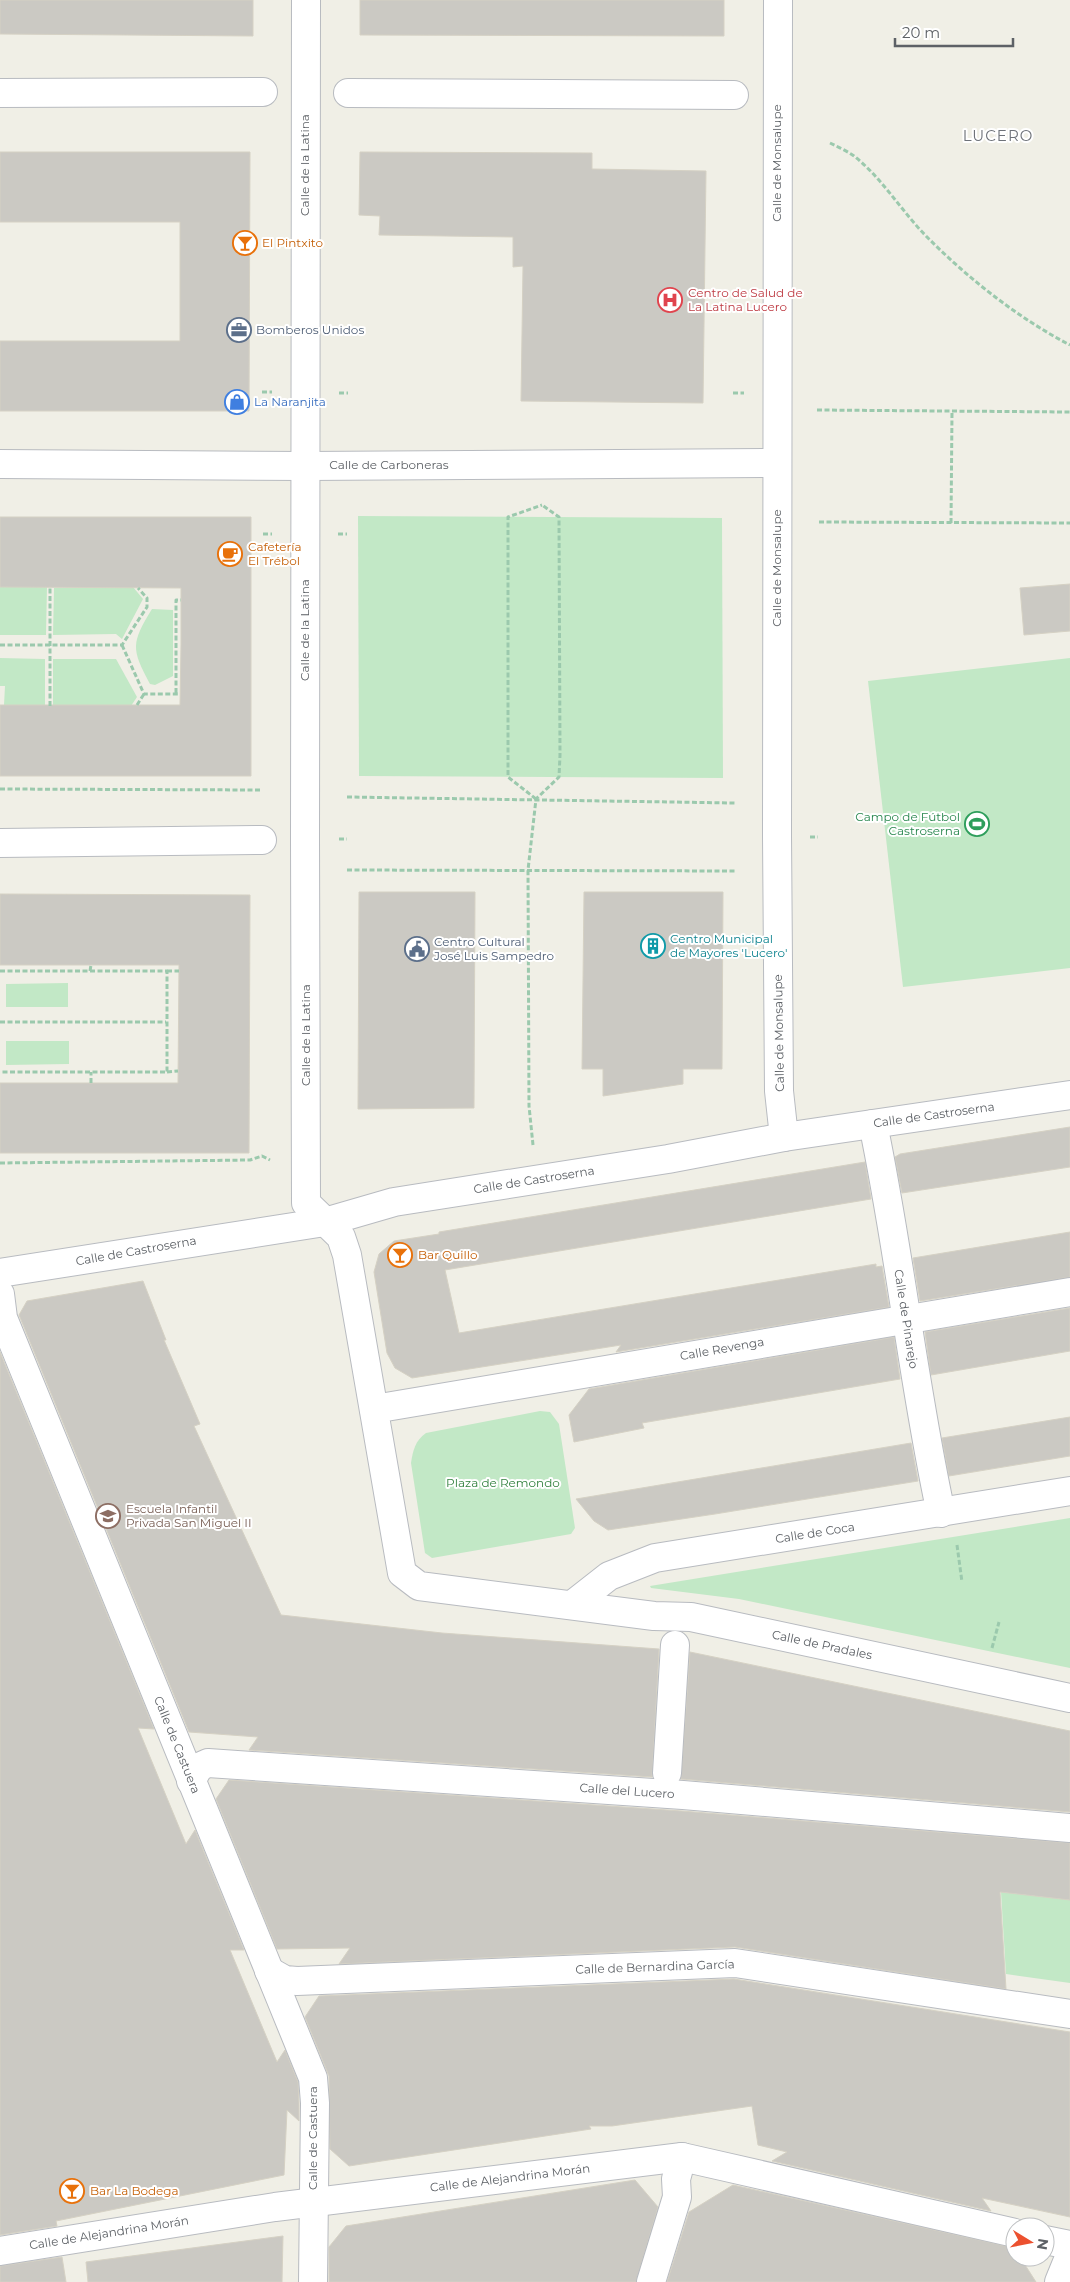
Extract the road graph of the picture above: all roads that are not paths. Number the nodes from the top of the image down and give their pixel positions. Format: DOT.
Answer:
graph roads {
  1 [pos="306,0"];
  2 [pos="778,0"];
  3 [pos="263,92"];
  4 [pos="0,93"];
  5 [pos="348,93"];
  6 [pos="734,95"];
  7 [pos="0,464"];
  8 [pos="777,464"];
  9 [pos="306,466"];
  10 [pos="262,840"];
  11 [pos="0,843"];
  12 [pos="1070,1095"];
  13 [pos="872,1124"];
  14 [pos="784,1137"];
  15 [pos="325,1222"];
  16 [pos="3,1283"];
  17 [pos="1070,1292"];
  18 [pos="906,1318"];
  19 [pos="374,1409"];
  20 [pos="1070,1492"];
  21 [pos="941,1513"];
  22 [pos="572,1605"];
  23 [pos="675,1645"];
  24 [pos="1070,1698"];
  25 [pos="667,1773"];
  26 [pos="191,1781"];
  27 [pos="1070,1828"];
  28 [pos="269,1971"];
  29 [pos="1070,2014"];
  30 [pos="682,2157"];
  31 [pos="313,2202"];
  32 [pos="1005,2231"];
  33 [pos="1055,2242"];
  34 [pos="1070,2245"];
  35 [pos="0,2250"];
  36 [pos="1070,2256"];
  37 [pos="313,2282"];
  38 [pos="650,2282"];
  39 [pos="1059,2282"];
  1 -- 9 [label="street, Calle de la Latina"];
  2 -- 8 [label="street, Calle de Monsalupe"];
  3 -- 4 [label="street"];
  5 -- 6 [label="street"];
  7 -- 9 [label="street, Calle de Carboneras"];
  8 -- 9 [label="street, Calle de Carboneras"];
  8 -- 14 [label="street, Calle de Monsalupe"];
  9 -- 15 [label="street, Calle de la Latina"];
  10 -- 11 [label="street"];
  12 -- 13 [label="street, Calle de Castroserna"];
  13 -- 14 [label="street, Calle de Castroserna"];
  13 -- 18 [label="street, Calle de Pinarejo"];
  14 -- 15 [label="street, Calle de Castroserna"];
  15 -- 16 [label="street, Calle de Castroserna"];
  15 -- 19 [label="street"];
  16 -- 26 [label="street, Calle de Castuera"];
  17 -- 18 [label="street, Calle Revenga"];
  18 -- 19 [label="street, Calle Revenga"];
  18 -- 21 [label="street, Calle de Pinarejo"];
  19 -- 22 [label="street"];
  20 -- 21 [label="street, Calle de Coca"];
  21 -- 22 [label="street, Calle de Coca"];
  22 -- 24 [label="street, Calle de Pradales"];
  23 -- 25 [label="street"];
  26 -- 27 [label="street, Calle del Lucero"];
  26 -- 28 [label="street, Calle de Castuera"];
  28 -- 29 [label="street, Calle de Bernardina García"];
  28 -- 31 [label="street, Calle de Castuera"];
  30 -- 31 [label="street, Calle de Alejandrina Morán"];
  30 -- 32 [label="street, Calle de Alejandrina Morán"];
  30 -- 38 [label="street"];
  31 -- 35 [label="street, Calle de Alejandrina Morán"];
  31 -- 37 [label="street, Calle de Castuera"];
  33 -- 34 [label="street"];
  36 -- 39 [label="street"];
}
